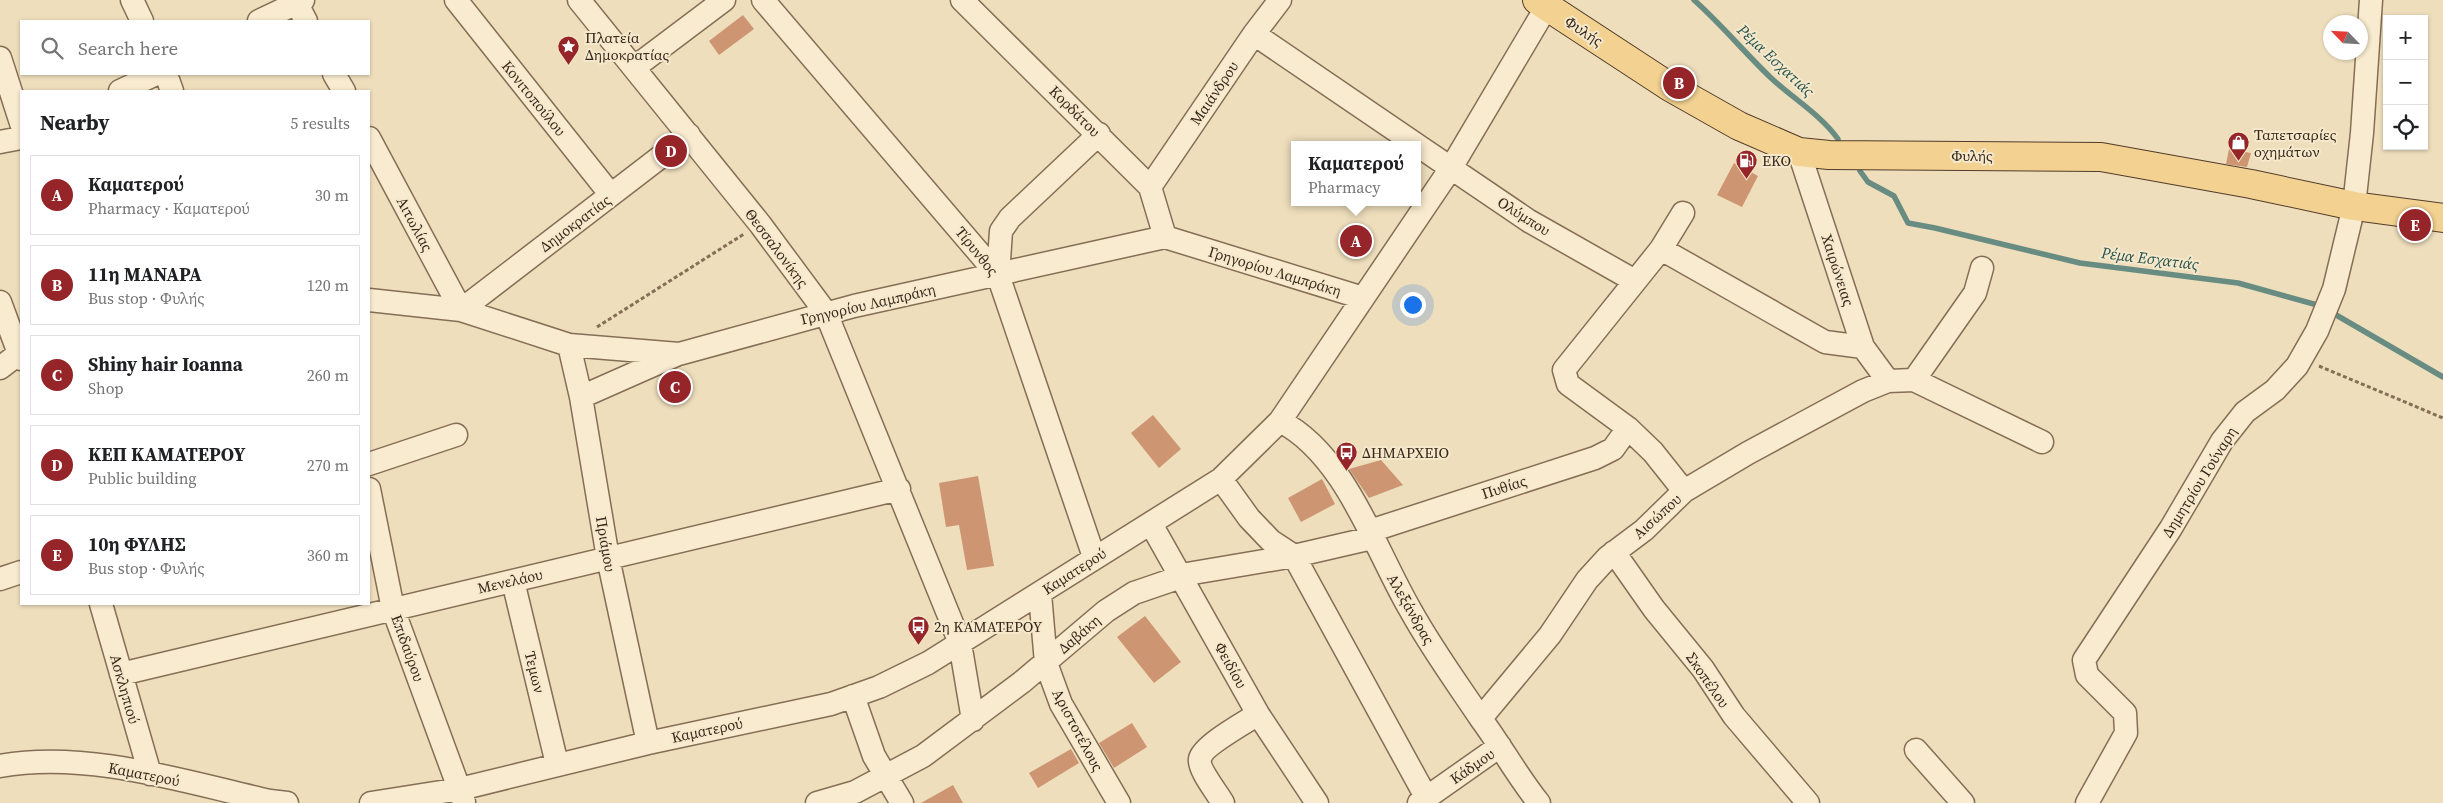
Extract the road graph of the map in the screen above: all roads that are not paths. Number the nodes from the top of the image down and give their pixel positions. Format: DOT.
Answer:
graph roads {
  1 [pos="132,0"];
  2 [pos="456,0"];
  3 [pos="579,0"];
  4 [pos="724,0"];
  5 [pos="763,0"];
  6 [pos="962,0"];
  7 [pos="1280,0"];
  8 [pos="2371,0"];
  9 [pos="1542,3"];
  10 [pos="300,6"];
  11 [pos="142,20"];
  12 [pos="262,20"];
  13 [pos="1254,34"];
  14 [pos="0,58"];
  15 [pos="635,67"];
  16 [pos="154,75"];
  17 [pos="166,75"];
  18 [pos="335,75"];
  19 [pos="122,90"];
  20 [pos="172,90"];
  21 [pos="343,90"];
  22 [pos="20,120"];
  23 [pos="1099,134"];
  24 [pos="689,135"];
  25 [pos="20,138"];
  26 [pos="370,140"];
  27 [pos="1411,141"];
  28 [pos="0,142"];
  29 [pos="1421,148"];
  30 [pos="1799,152"];
  31 [pos="1451,168"];
  32 [pos="1150,187"];
  33 [pos="611,195"];
  34 [pos="2354,206"];
  35 [pos="1683,213"];
  36 [pos="2443,218"];
  37 [pos="1164,237"];
  38 [pos="1662,249"];
  39 [pos="1982,268"];
  40 [pos="998,274"];
  41 [pos="1636,281"];
  42 [pos="1363,298"];
  43 [pos="370,300"];
  44 [pos="0,302"];
  45 [pos="461,310"];
  46 [pos="826,313"];
  47 [pos="569,345"];
  48 [pos="1863,347"];
  49 [pos="679,354"];
  50 [pos="20,355"];
  51 [pos="0,368"];
  52 [pos="1914,380"];
  53 [pos="1888,381"];
  54 [pos="581,397"];
  55 [pos="1280,421"];
  56 [pos="1628,428"];
  57 [pos="456,435"];
  58 [pos="2042,442"];
  59 [pos="370,464"];
  60 [pos="1221,479"];
  61 [pos="899,489"];
  62 [pos="1684,491"];
  63 [pos="370,494"];
  64 [pos="1150,524"];
  65 [pos="1371,534"];
  66 [pos="1614,552"];
  67 [pos="1294,556"];
  68 [pos="1094,557"];
  69 [pos="608,558"];
  70 [pos="20,572"];
  71 [pos="1181,575"];
  72 [pos="0,579"];
  73 [pos="513,581"];
  74 [pos="1040,594"];
  75 [pos="101,605"];
  76 [pos="393,609"];
  77 [pos="960,643"];
  78 [pos="1046,663"];
  79 [pos="121,674"];
  80 [pos="853,696"];
  81 [pos="1258,714"];
  82 [pos="1481,718"];
  83 [pos="973,720"];
  84 [pos="648,743"];
  85 [pos="1500,746"];
  86 [pos="1916,750"];
  87 [pos="557,764"];
  88 [pos="0,766"];
  89 [pos="150,774"];
  90 [pos="886,777"];
  91 [pos="462,796"];
  92 [pos="1423,800"];
  93 [pos="287,803"];
  94 [pos="371,803"];
  95 [pos="817,803"];
  96 [pos="902,803"];
  97 [pos="1119,803"];
  98 [pos="1223,803"];
  99 [pos="1317,803"];
  100 [pos="1539,803"];
  101 [pos="1808,803"];
  102 [pos="1963,803"];
  103 [pos="2087,803"];
  1 -- 11 [label="street"];
  2 -- 33 [label="street, Κονιτοπούλου"];
  3 -- 15 [label="street, Θεσσαλονίκης"];
  4 -- 15 [label="street"];
  5 -- 40 [label="street, Τίρυνθος"];
  6 -- 23 [label="street, Κορδάτου"];
  7 -- 13 [label="street, Μαιάνδρου"];
  8 -- 34 [label="street, Δημητρίου Γούναρη"];
  9 -- 30 [label="main road, Φυλής"];
  9 -- 31 [label="street, Καματερού"];
  10 -- 12 [label="street"];
  13 -- 27 [label="street, Ολύμπου"];
  13 -- 32 [label="street, Μαιάνδρου"];
  14 -- 22 [label="street"];
  15 -- 24 [label="street, Θεσσαλονίκης"];
  16 -- 19 [label="street"];
  17 -- 20 [label="street"];
  18 -- 21 [label="street"];
  23 -- 32 [label="street, Κορδάτου"];
  23 -- 40 [label="street"];
  24 -- 33 [label="street, Δημοκρατίας"];
  24 -- 46 [label="street, Θεσσαλονίκης"];
  25 -- 28 [label="street"];
  26 -- 45 [label="street, Αιτωλίας"];
  29 -- 31 [label="street, Ολύμπου"];
  30 -- 34 [label="main road, Φυλής"];
  30 -- 48 [label="street, Χαιρώνειας"];
  31 -- 41 [label="street, Ολύμπου"];
  31 -- 42 [label="street, Καματερού"];
  32 -- 37 [label="street, Κορδάτου"];
  33 -- 45 [label="street, Δημοκρατίας"];
  34 -- 36 [label="main road, Φυλής"];
  34 -- 103 [label="street, Δημητρίου Γούναρη"];
  35 -- 38 [label="street"];
  37 -- 40 [label="street, Γρηγορίου Λαμπράκη"];
  37 -- 42 [label="street, Γρηγορίου Λαμπράκη"];
  38 -- 41 [label="street"];
  38 -- 48 [label="street"];
  39 -- 52 [label="street"];
  40 -- 46 [label="street, Γρηγορίου Λαμπράκη"];
  40 -- 68 [label="street, Τίρυνθος"];
  41 -- 56 [label="street"];
  42 -- 55 [label="street, Καματερού"];
  43 -- 45 [label="street, Γρηγορίου Λαμπράκη"];
  44 -- 50 [label="street"];
  45 -- 47 [label="street, Γρηγορίου Λαμπράκη"];
  46 -- 49 [label="street, Γρηγορίου Λαμπράκη"];
  46 -- 61 [label="street, Θεσσαλονίκης"];
  47 -- 49 [label="street, Γρηγορίου Λαμπράκη"];
  47 -- 54 [label="street, Πριάμου"];
  48 -- 53 [label="street, Χαιρώνειας"];
  49 -- 54 [label="street"];
  50 -- 51 [label="street"];
  52 -- 53 [label="street, Αισώπου"];
  52 -- 58 [label="street"];
  53 -- 62 [label="street, Αισώπου"];
  54 -- 69 [label="street, Πριάμου"];
  55 -- 60 [label="street, Καματερού"];
  55 -- 65 [label="street, Αλεξάνδρας"];
  56 -- 62 [label="street"];
  56 -- 65 [label="street, Πυθίας"];
  57 -- 59 [label="street"];
  60 -- 64 [label="street, Καματερού"];
  60 -- 67 [label="street"];
  61 -- 69 [label="street, Μενελάου"];
  61 -- 77 [label="street, Θεσσαλονίκης"];
  62 -- 66 [label="street, Αισώπου"];
  63 -- 76 [label="street, Επιδαύρου"];
  64 -- 68 [label="street, Καματερού"];
  64 -- 71 [label="street, Φειδίου"];
  65 -- 67 [label="street, Δαβάκη"];
  65 -- 82 [label="street, Αλεξάνδρας"];
  66 -- 82 [label="street, Αισώπου"];
  66 -- 101 [label="street, Σκοπέλου"];
  67 -- 71 [label="street, Δαβάκη"];
  67 -- 92 [label="street"];
  68 -- 74 [label="street, Καματερού"];
  69 -- 73 [label="street, Μενελάου"];
  69 -- 84 [label="street, Πριάμου"];
  70 -- 72 [label="street"];
  71 -- 78 [label="street, Δαβάκη"];
  71 -- 81 [label="street, Φειδίου"];
  73 -- 76 [label="street, Μενελάου"];
  73 -- 87 [label="street, Τεμων"];
  74 -- 77 [label="street, Καματερού"];
  74 -- 78 [label="street, Αριστοτέλους"];
  75 -- 79 [label="street, Ασκληπιού"];
  76 -- 79 [label="street, Μενελάου"];
  76 -- 91 [label="street, Επιδαύρου"];
  77 -- 80 [label="street, Καματερού"];
  77 -- 83 [label="street, Θεσσαλονίκης"];
  78 -- 83 [label="street, Δαβάκη"];
  78 -- 97 [label="street, Αριστοτέλους"];
  79 -- 89 [label="street, Ασκληπιού"];
  80 -- 84 [label="street, Καματερού"];
  80 -- 90 [label="street"];
  81 -- 98 [label="street"];
  81 -- 99 [label="street, Φειδίου"];
  82 -- 85 [label="street, Αλεξάνδρας"];
  83 -- 90 [label="street, Δαβάκη"];
  84 -- 87 [label="street, Καματερού"];
  85 -- 92 [label="street, Κάδμου"];
  85 -- 100 [label="street, Αλεξάνδρας"];
  86 -- 102 [label="street"];
  87 -- 91 [label="street, Καματερού"];
  88 -- 89 [label="street, Καματερού"];
  89 -- 93 [label="street, Καματερού"];
  90 -- 95 [label="street, Δαβάκη"];
  90 -- 96 [label="street"];
  91 -- 94 [label="street, Καματερού"];
}
